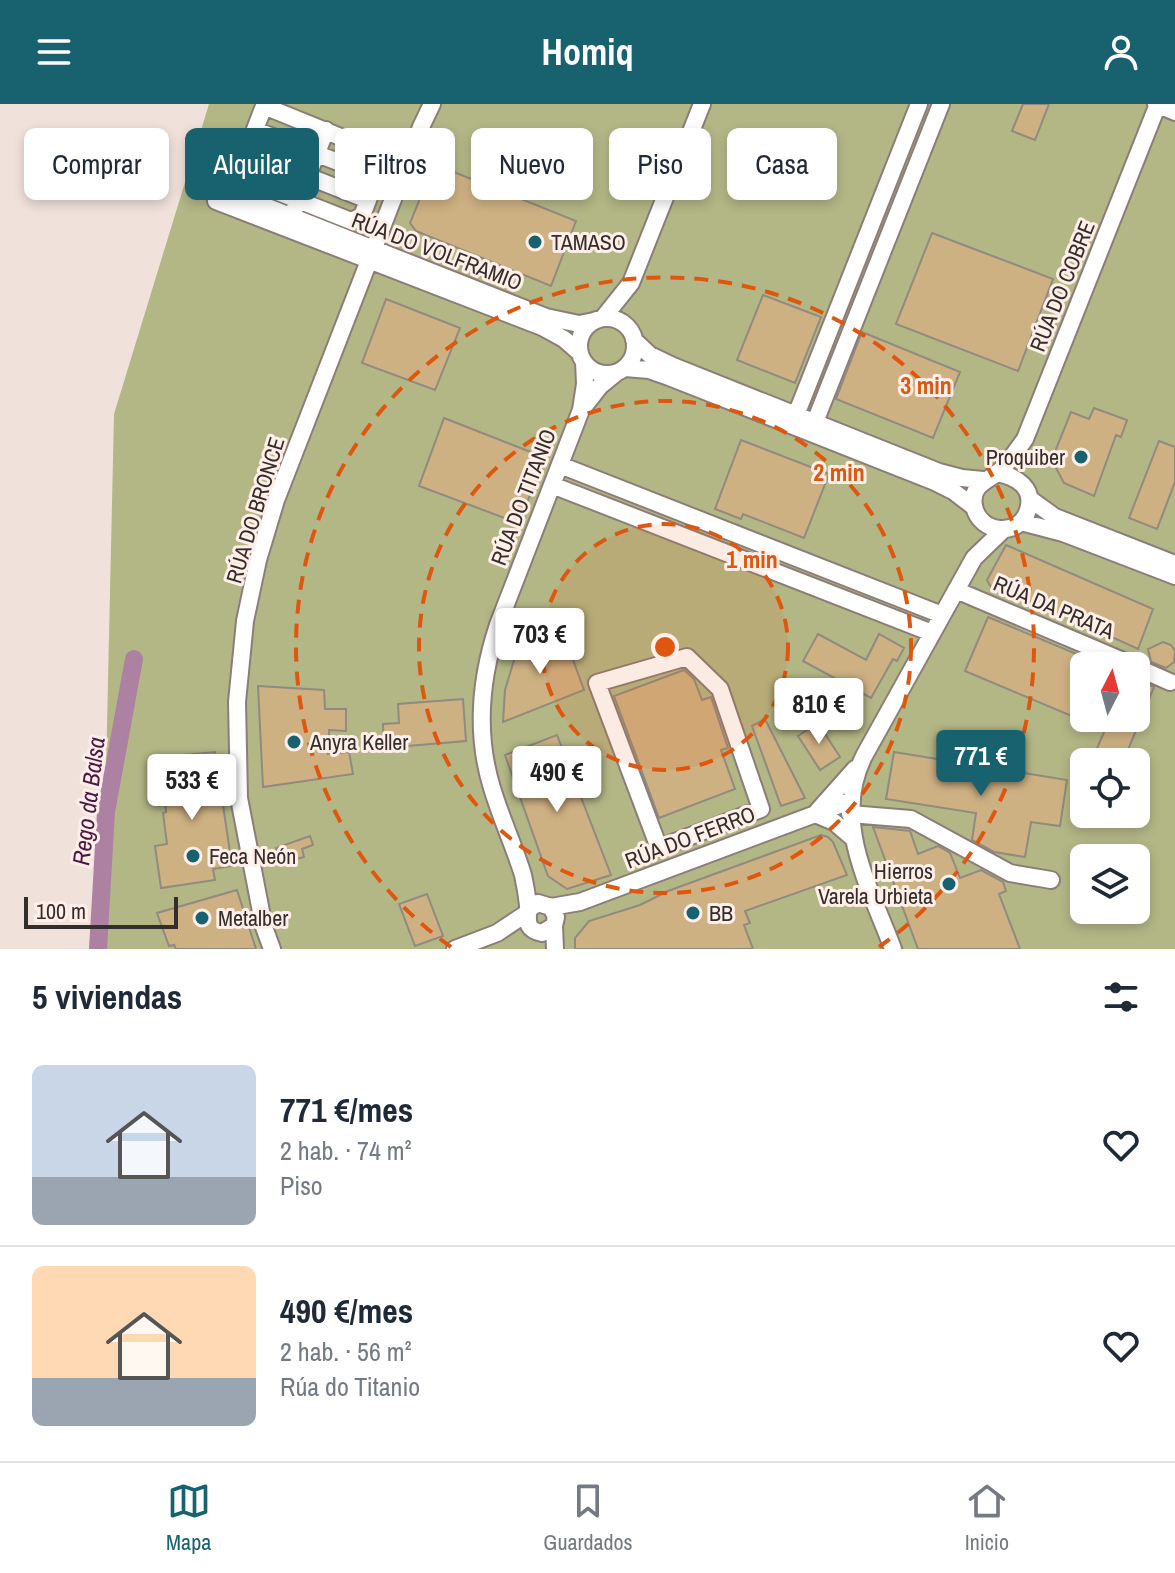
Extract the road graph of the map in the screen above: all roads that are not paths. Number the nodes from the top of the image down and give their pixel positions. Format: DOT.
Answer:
graph roads {
  1 [pos="432,104"];
  2 [pos="702,104"];
  3 [pos="919,104"];
  4 [pos="941,104"];
  5 [pos="1157,104"];
  6 [pos="1175,112"];
  7 [pos="256,128"];
  8 [pos="326,130"];
  9 [pos="335,134"];
  10 [pos="319,148"];
  11 [pos="298,200"];
  12 [pos="368,200"];
  13 [pos="292,217"];
  14 [pos="372,255"];
  15 [pos="631,283"];
  16 [pos="599,320"];
  17 [pos="632,335"];
  18 [pos="582,358"];
  19 [pos="621,371"];
  20 [pos="581,410"];
  21 [pos="796,415"];
  22 [pos="815,422"];
  23 [pos="1025,439"];
  24 [pos="560,465"];
  25 [pos="990,477"];
  26 [pos="552,485"];
  27 [pos="1027,492"];
  28 [pos="976,512"];
  29 [pos="1021,522"];
  30 [pos="1003,530"];
  31 [pos="974,558"];
  32 [pos="1175,564"];
  33 [pos="1175,576"];
  34 [pos="956,590"];
  35 [pos="942,615"];
  36 [pos="932,633"];
  37 [pos="1102,652"];
  38 [pos="1150,673"];
  39 [pos="1170,682"];
  40 [pos="859,765"];
  41 [pos="850,807"];
  42 [pos="815,814"];
  43 [pos="727,822"];
  44 [pos="854,839"];
  45 [pos="734,843"];
  46 [pos="1051,880"];
  47 [pos="542,921"];
  48 [pos="272,949"];
  49 [pos="455,949"];
  50 [pos="555,949"];
  51 [pos="893,949"];
  1 -- 14 [label="street, RÚA DO BRONCE"];
  2 -- 15 [label="street"];
  3 -- 21 [label="street"];
  4 -- 22 [label="street"];
  5 -- 6 [label="street"];
  5 -- 23 [label="street, RÚA DO COBRE"];
  7 -- 8 [label="street"];
  8 -- 9 [label="street"];
  8 -- 10 [label="street"];
  11 -- 12 [label="street"];
  11 -- 13 [label="street"];
  13 -- 14 [label="street, RÚA DO VOLFRAMIO"];
  13 -- 14 [label="street, RÚA DO VOLFRAMIO"];
  14 -- 16 [label="street, RÚA DO VOLFRAMIO"];
  14 -- 18 [label="street, RÚA DO VOLFRAMIO"];
  14 -- 48 [label="street, RÚA DO BRONCE"];
  15 -- 16 [label="street"];
  15 -- 17 [label="street"];
  16 -- 17 [label="street"];
  16 -- 18 [label="street"];
  17 -- 19 [label="street"];
  17 -- 21 [label="street"];
  18 -- 19 [label="street"];
  18 -- 20 [label="street"];
  19 -- 20 [label="street"];
  19 -- 28 [label="street"];
  20 -- 24 [label="street, RÚA DO TITANIO"];
  21 -- 22 [label="street"];
  22 -- 25 [label="street"];
  23 -- 25 [label="street"];
  23 -- 27 [label="street"];
  24 -- 26 [label="street, RÚA DO TITANIO"];
  24 -- 35 [label="street"];
  25 -- 27 [label="street"];
  25 -- 28 [label="street"];
  26 -- 36 [label="street"];
  26 -- 47 [label="street, RÚA DO TITANIO"];
  27 -- 29 [label="street"];
  27 -- 32 [label="street"];
  28 -- 30 [label="street"];
  28 -- 31 [label="street"];
  29 -- 30 [label="street"];
  29 -- 33 [label="street"];
  30 -- 31 [label="street"];
  31 -- 34 [label="street"];
  34 -- 35 [label="street"];
  34 -- 37 [label="street, RÚA DA PRATA"];
  35 -- 36 [label="street"];
  36 -- 40 [label="street"];
  38 -- 39 [label="street, RÚA DA PRATA"];
  40 -- 41 [label="street"];
  40 -- 42 [label="street, RÚA DO FERRO"];
  41 -- 42 [label="street, RÚA DO FERRO"];
  41 -- 44 [label="street"];
  41 -- 46 [label="street"];
  42 -- 44 [label="street"];
  42 -- 45 [label="street, RÚA DO FERRO"];
  43 -- 43 [label="street"];
  43 -- 45 [label="street"];
  44 -- 51 [label="street"];
  45 -- 47 [label="street, RÚA DO FERRO"];
  47 -- 49 [label="street, RÚA DO FERRO"];
  47 -- 50 [label="street, RÚA DO TITANIO"];
}
